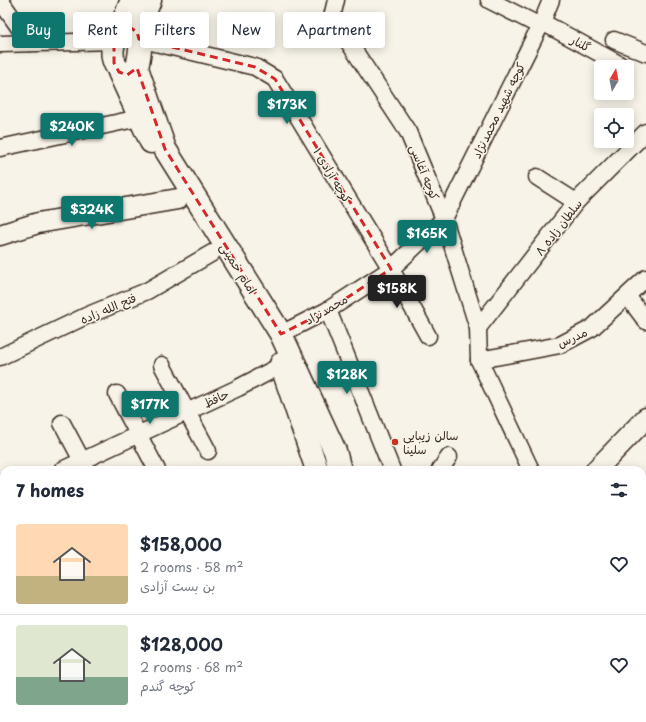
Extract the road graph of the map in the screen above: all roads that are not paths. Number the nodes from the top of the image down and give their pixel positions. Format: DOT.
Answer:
graph roads {
  1 [pos="0,0"];
  2 [pos="336,0"];
  3 [pos="489,0"];
  4 [pos="551,0"];
  5 [pos="134,1"];
  6 [pos="132,12"];
  7 [pos="12,17"];
  8 [pos="541,24"];
  9 [pos="132,37"];
  10 [pos="614,40"];
  11 [pos="12,43"];
  12 [pos="0,44"];
  13 [pos="121,48"];
  14 [pos="646,53"];
  15 [pos="611,60"];
  16 [pos="128,70"];
  17 [pos="139,118"];
  18 [pos="646,132"];
  19 [pos="0,148"];
  20 [pos="537,177"];
  21 [pos="178,199"];
  22 [pos="576,202"];
  23 [pos="444,219"];
  24 [pos="0,235"];
  25 [pos="212,253"];
  26 [pos="391,269"];
  27 [pos="646,278"];
  28 [pos="628,297"];
  29 [pos="328,310"];
  30 [pos="646,321"];
  31 [pos="478,328"];
  32 [pos="281,334"];
  33 [pos="428,336"];
  34 [pos="0,357"];
  35 [pos="479,360"];
  36 [pos="162,365"];
  37 [pos="282,365"];
  38 [pos="117,394"];
  39 [pos="187,411"];
  40 [pos="646,418"];
  41 [pos="62,423"];
  42 [pos="139,434"];
  43 [pos="208,451"];
  44 [pos="449,457"];
  45 [pos="84,465"];
  46 [pos="155,466"];
  47 [pos="316,466"];
  48 [pos="339,466"];
  49 [pos="390,466"];
  50 [pos="443,466"];
  51 [pos="529,466"];
  52 [pos="600,466"];
  1 -- 7 [label="street"];
  2 -- 23 [label="street, کوچه آغاسی"];
  3 -- 8 [label="street, گلنار"];
  4 -- 8 [label="street, کوچه شهید محمدنژاد"];
  5 -- 6 [label="main road"];
  8 -- 15 [label="street, گلنار"];
  8 -- 23 [label="street, کوچه شهید محمدنژاد"];
  9 -- 26 [label="street, کوچه آزادی ۱"];
  10 -- 14 [label="street"];
  11 -- 12 [label="street, کوچه آزادی ۱"];
  13 -- 16 [label="main road"];
  16 -- 17 [label="main road, امام خمینی"];
  16 -- 32 [label="main road, امام خمینی"];
  17 -- 19 [label="street"];
  17 -- 21 [label="main road, امام خمینی"];
  18 -- 22 [label="street, سلطان زاده ۸"];
  20 -- 22 [label="street"];
  21 -- 24 [label="street"];
  21 -- 25 [label="main road, امام خمینی"];
  22 -- 31 [label="street, سلطان زاده ۸"];
  23 -- 26 [label="street, محمدنژاد"];
  23 -- 31 [label="street, کوچه آغاسی"];
  25 -- 34 [label="street, فتح الله زاده"];
  25 -- 37 [label="main road, امام خمینی"];
  26 -- 29 [label="street, محمدنژاد"];
  26 -- 33 [label="street, کوچه آزادی ۱"];
  27 -- 28 [label="street, مدرس"];
  28 -- 30 [label="street"];
  28 -- 35 [label="street, مدرس"];
  29 -- 32 [label="street, محمدنژاد"];
  29 -- 49 [label="street"];
  31 -- 35 [label="street, کوچه آغاسی"];
  32 -- 48 [label="main road, امام خمینی"];
  35 -- 51 [label="street, کوچه آغاسی"];
  36 -- 39 [label="street"];
  37 -- 39 [label="street, حافظ"];
  37 -- 47 [label="main road, امام خمینی"];
  38 -- 42 [label="street"];
  39 -- 42 [label="street, حافظ"];
  39 -- 43 [label="street"];
  40 -- 52 [label="street"];
  41 -- 45 [label="street"];
  42 -- 45 [label="street, حافظ"];
  42 -- 46 [label="street"];
  44 -- 50 [label="street"];
}
